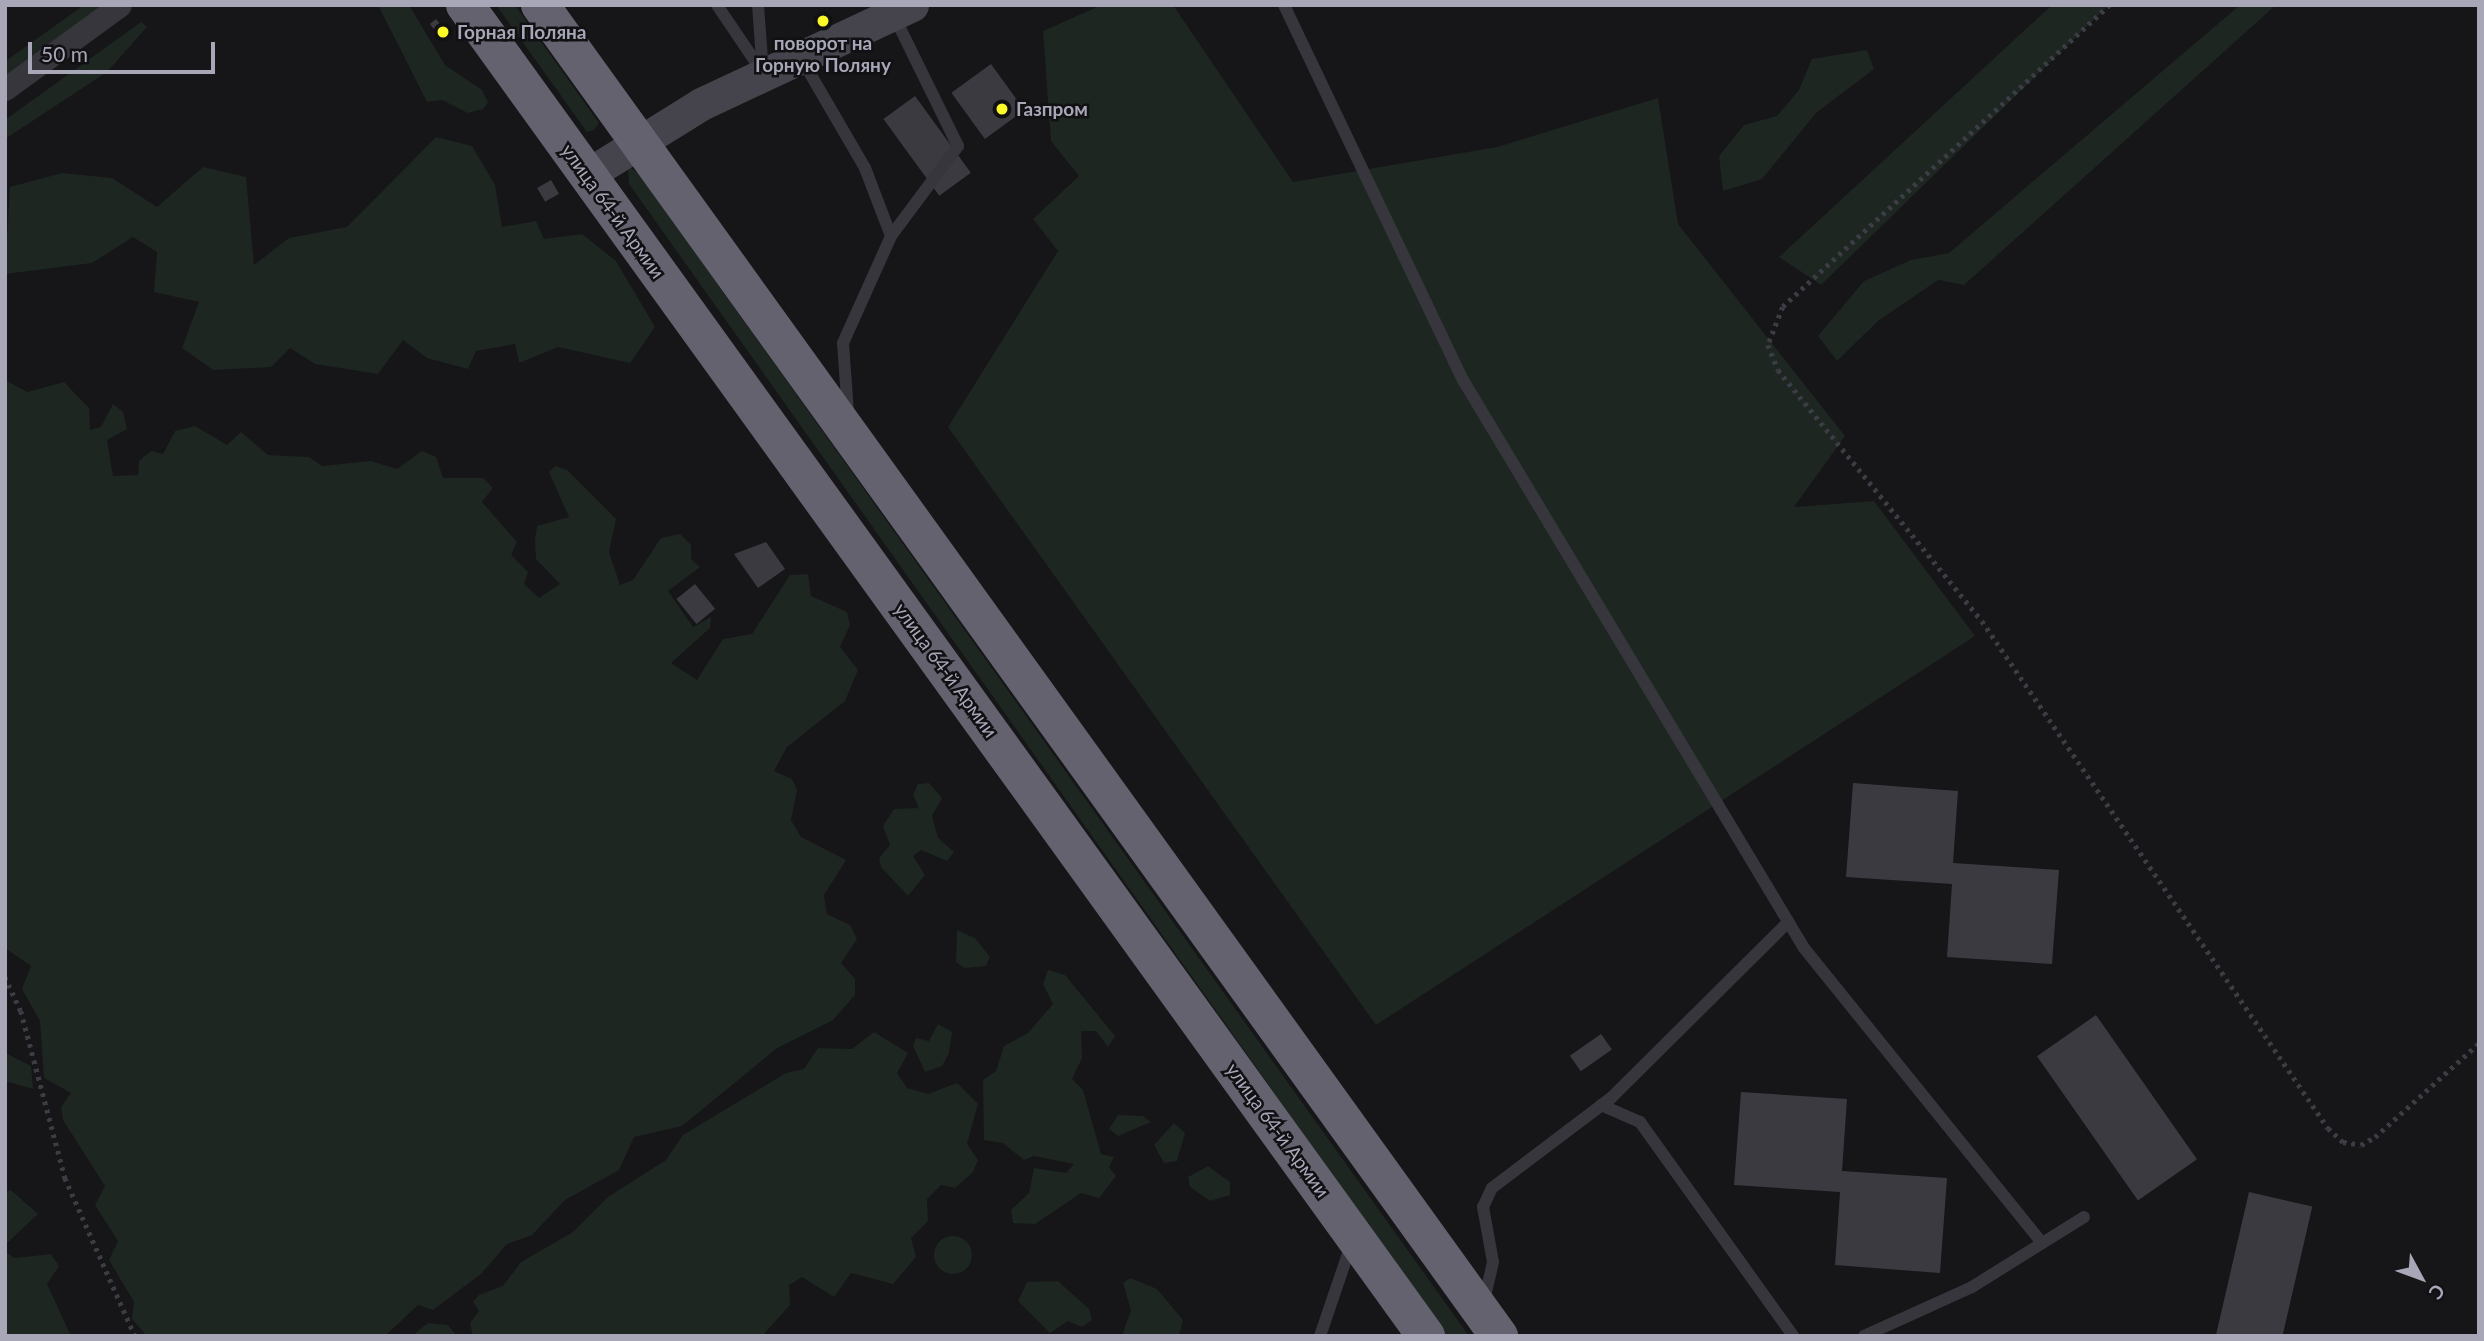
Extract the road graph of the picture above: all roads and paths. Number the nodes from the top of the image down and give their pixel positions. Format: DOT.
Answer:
graph roads {
  1 [pos="120,5"];
  2 [pos="465,5"];
  3 [pos="540,5"];
  4 [pos="717,5"];
  5 [pos="758,5"];
  6 [pos="1284,5"];
  7 [pos="2110,5"];
  8 [pos="902,10"];
  9 [pos="800,57"];
  10 [pos="763,73"];
  11 [pos="5,89"];
  12 [pos="637,142"];
  13 [pos="587,175"];
  14 [pos="891,236"];
  15 [pos="849,437"];
  16 [pos="1788,922"];
  17 [pos="5,976"];
  18 [pos="2479,1043"];
  19 [pos="1601,1105"];
  20 [pos="2084,1217"];
  21 [pos="1355,1235"];
  22 [pos="2042,1243"];
  23 [pos="1325,1319"];
  24 [pos="1490,1323"];
  25 [pos="135,1336"];
  26 [pos="1320,1336"];
  27 [pos="1329,1336"];
  28 [pos="1426,1336"];
  29 [pos="1793,1336"];
  30 [pos="1864,1336"];
  1 -- 11 [label="street"];
  2 -- 13 [label="highway, улица 64-й Армии"];
  3 -- 12 [label="highway"];
  4 -- 10 [label="lane"];
  5 -- 10 [label="lane"];
  6 -- 16 [label="lane"];
  7 -- 18 [label="path"];
  8 -- 9 [label="main road"];
  8 -- 14 [label="lane"];
  9 -- 10 [label="main road"];
  9 -- 14 [label="lane"];
  10 -- 12 [label="main road"];
  12 -- 13 [label="main road"];
  12 -- 15 [label="highway"];
  13 -- 21 [label="highway, улица 64-й Армии"];
  14 -- 15 [label="lane"];
  15 -- 24 [label="highway"];
  16 -- 19 [label="lane"];
  16 -- 22 [label="lane"];
  17 -- 25 [label="path"];
  19 -- 24 [label="lane"];
  19 -- 29 [label="lane"];
  20 -- 22 [label="lane"];
  21 -- 23 [label="lane"];
  21 -- 28 [label="highway, улица 64-й Армии"];
  22 -- 30 [label="lane"];
  23 -- 26 [label="lane"];
  23 -- 27 [label="lane"];
}
